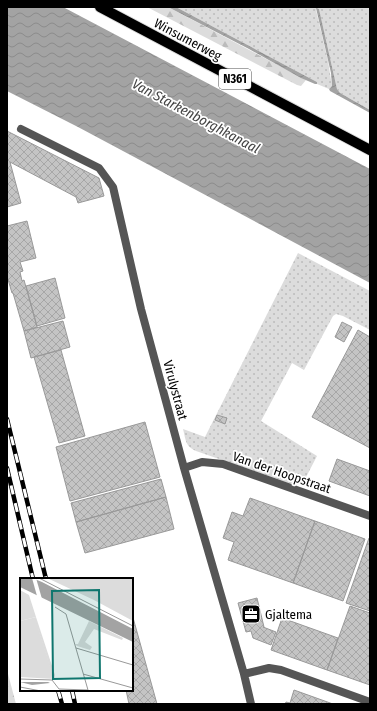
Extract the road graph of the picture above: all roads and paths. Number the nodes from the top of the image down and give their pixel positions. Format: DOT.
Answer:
graph roads {
  1 [pos="100,7"];
  2 [pos="21,129"];
  3 [pos="370,150"];
  4 [pos="184,468"];
  5 [pos="370,516"];
  6 [pos="244,674"];
  7 [pos="370,702"];
  8 [pos="251,704"];
  1 -- 3 [label="main road, Winsumerweg / N361"];
  2 -- 4 [label="street, Virulystraat"];
  4 -- 5 [label="street, Van der Hoopstraat"];
  4 -- 6 [label="street, Virulystraat"];
  6 -- 7 [label="street"];
  6 -- 8 [label="street, Virulystraat"];
}
